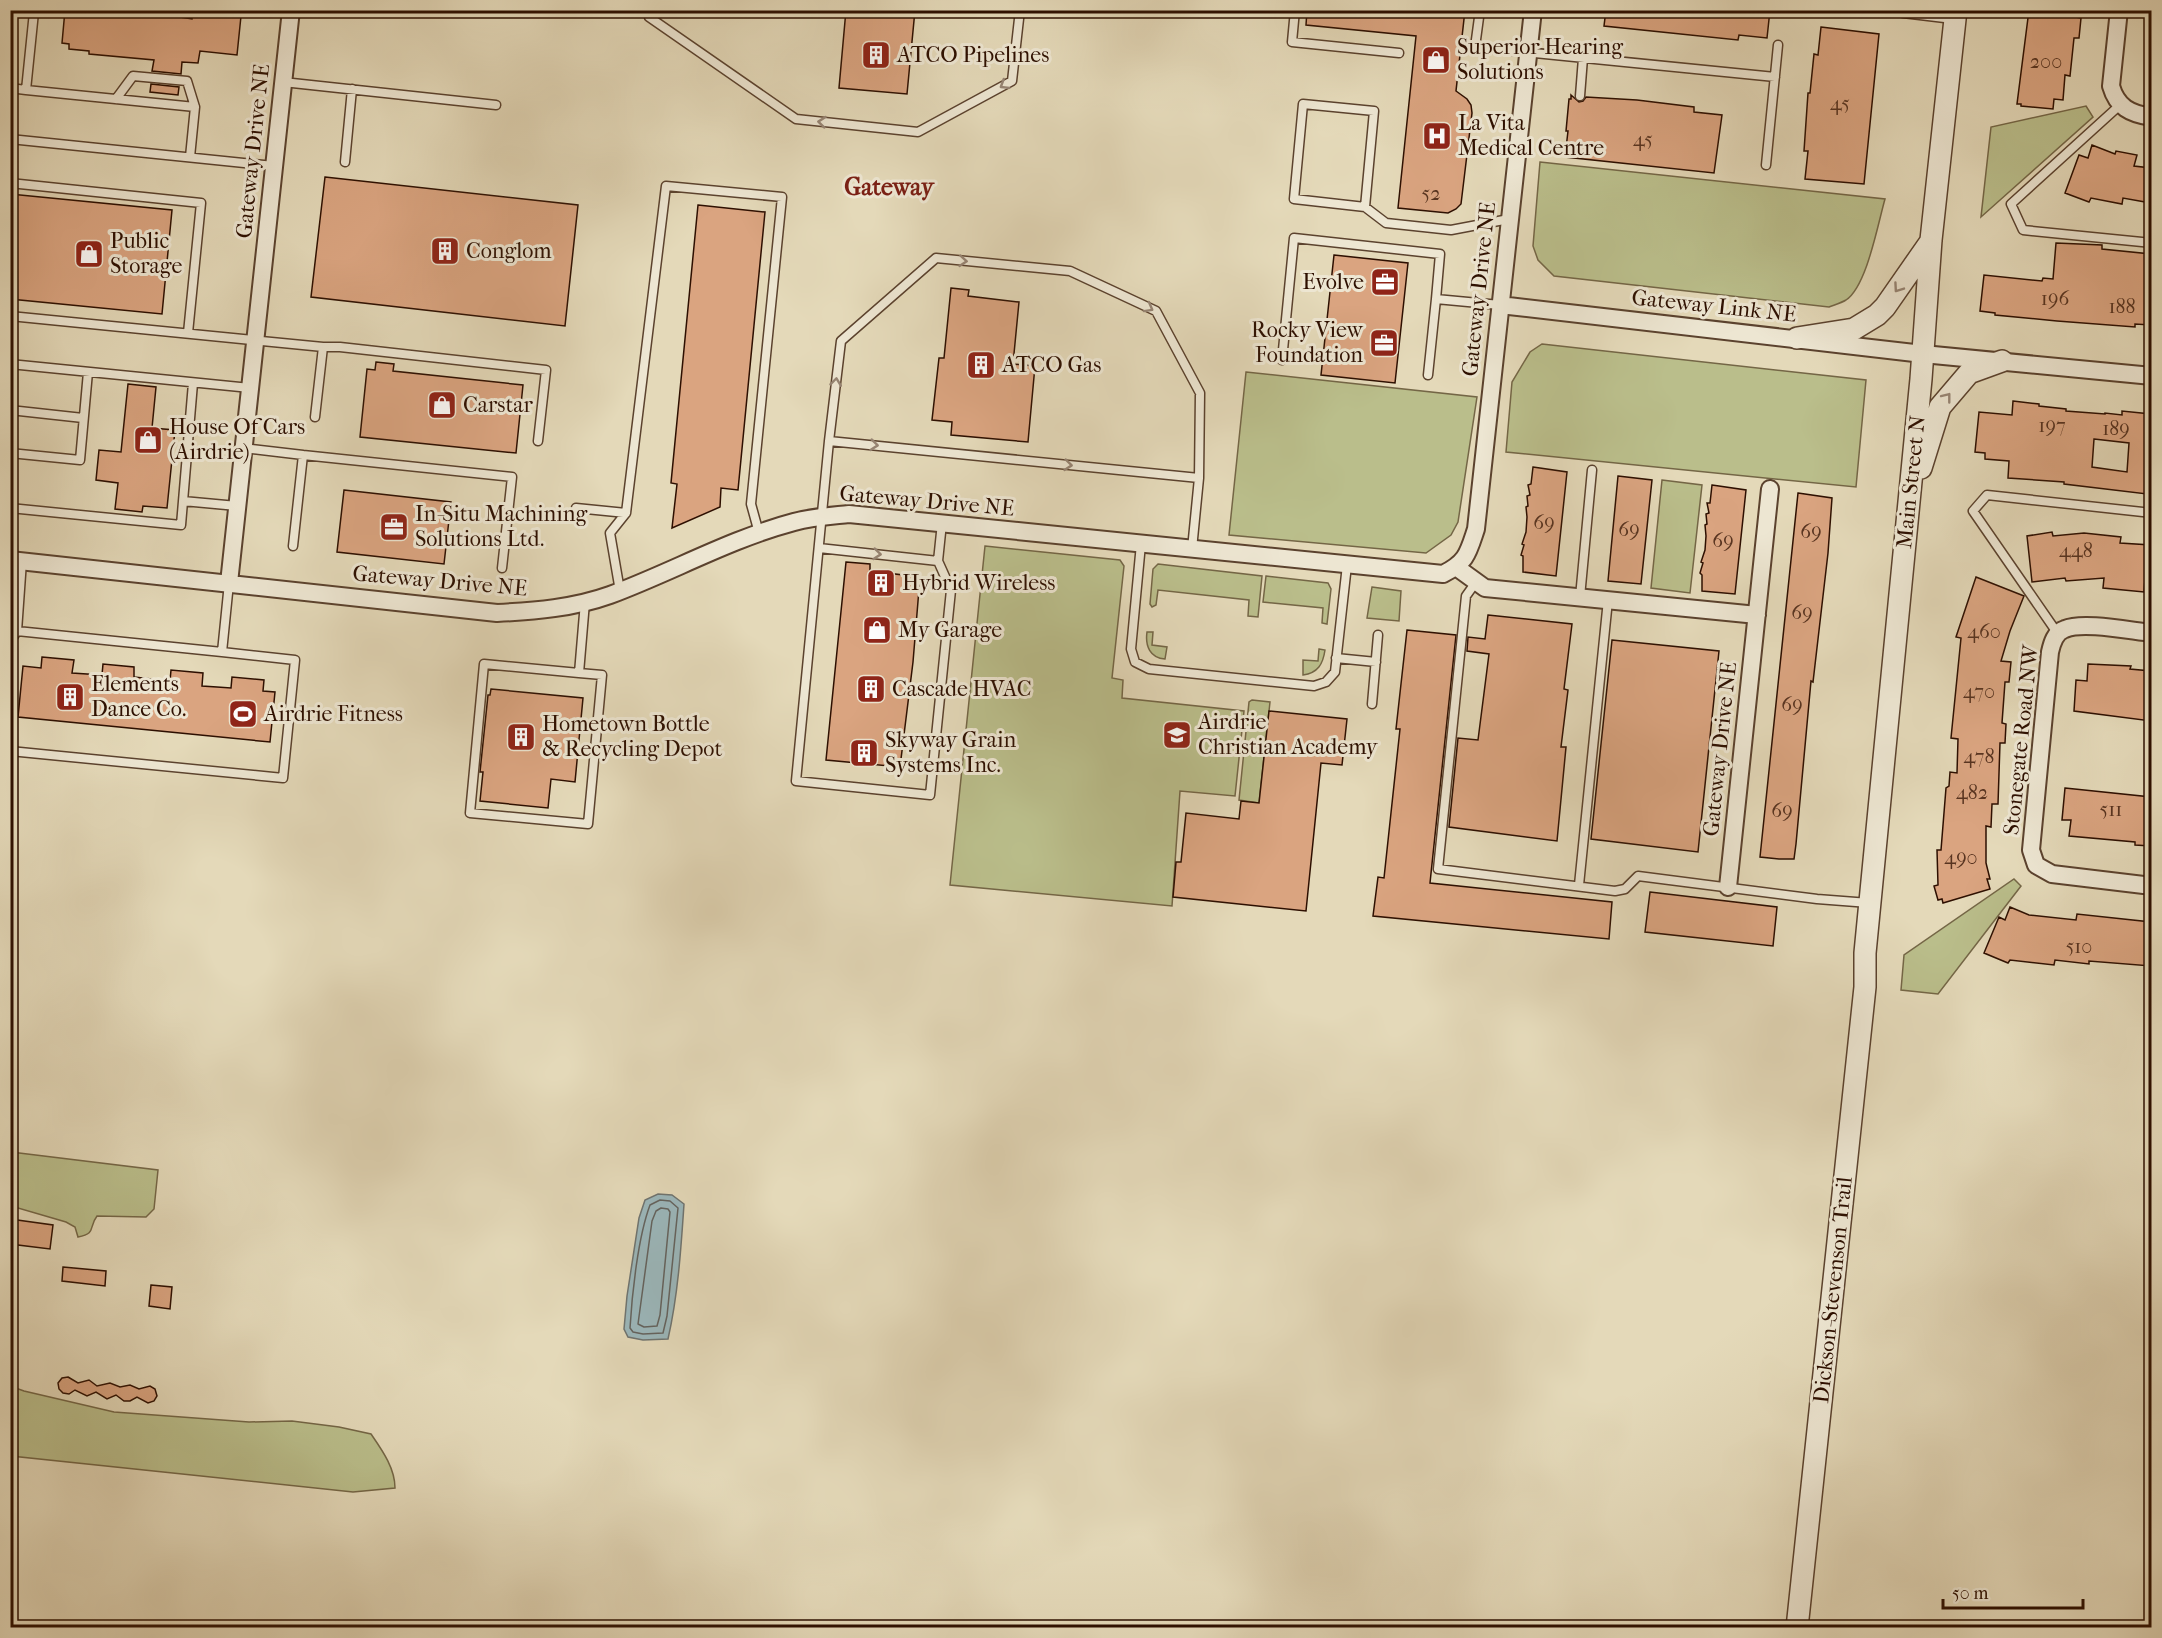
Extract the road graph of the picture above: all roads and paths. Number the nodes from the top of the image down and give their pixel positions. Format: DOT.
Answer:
graph roads {
  1 [pos="24,10"];
  2 [pos="291,10"];
  3 [pos="650,10"];
  4 [pos="1020,10"];
  5 [pos="1295,10"];
  6 [pos="1480,10"];
  7 [pos="1533,10"];
  8 [pos="2119,10"];
  9 [pos="1903,13"];
  10 [pos="1955,15"];
  11 [pos="1778,45"];
  12 [pos="1529,52"];
  13 [pos="1399,53"];
  14 [pos="1583,58"];
  15 [pos="1775,77"];
  16 [pos="283,82"];
  17 [pos="10,88"];
  18 [pos="352,89"];
  19 [pos="26,90"];
  20 [pos="1580,96"];
  21 [pos="116,99"];
  22 [pos="496,105"];
  23 [pos="2120,105"];
  24 [pos="195,107"];
  25 [pos="2151,117"];
  26 [pos="10,139"];
  27 [pos="190,158"];
  28 [pos="345,162"];
  29 [pos="1766,165"];
  30 [pos="274,166"];
  31 [pos="10,183"];
  32 [pos="1365,207"];
  33 [pos="1509,219"];
  34 [pos="1931,240"];
  35 [pos="2151,243"];
  36 [pos="1436,299"];
  37 [pos="1500,305"];
  38 [pos="10,315"];
  39 [pos="188,333"];
  40 [pos="1797,338"];
  41 [pos="255,340"];
  42 [pos="322,347"];
  43 [pos="1923,354"];
  44 [pos="1282,360"];
  45 [pos="2002,361"];
  46 [pos="10,364"];
  47 [pos="88,372"];
  48 [pos="1428,375"];
  49 [pos="2151,376"];
  50 [pos="193,383"];
  51 [pos="250,388"];
  52 [pos="10,410"];
  53 [pos="315,417"];
  54 [pos="84,418"];
  55 [pos="538,441"];
  56 [pos="829,441"];
  57 [pos="243,448"];
  58 [pos="10,453"];
  59 [pos="303,454"];
  60 [pos="1592,470"];
  61 [pos="1199,478"];
  62 [pos="1770,489"];
  63 [pos="183,501"];
  64 [pos="237,506"];
  65 [pos="10,508"];
  66 [pos="576,508"];
  67 [pos="1908,512"];
  68 [pos="626,513"];
  69 [pos="2151,513"];
  70 [pos="822,517"];
  71 [pos="942,523"];
  72 [pos="759,533"];
  73 [pos="1141,544"];
  74 [pos="293,546"];
  75 [pos="819,548"];
  76 [pos="1192,549"];
  77 [pos="16,561"];
  78 [pos="939,561"];
  79 [pos="1347,565"];
  80 [pos="1456,567"];
  81 [pos="502,568"];
  82 [pos="1476,582"];
  83 [pos="229,583"];
  84 [pos="620,591"];
  85 [pos="1580,597"];
  86 [pos="1608,600"];
  87 [pos="585,602"];
  88 [pos="1757,615"];
  89 [pos="17,632"];
  90 [pos="2151,633"];
  91 [pos="2058,634"];
  92 [pos="1378,635"];
  93 [pos="10,642"];
  94 [pos="222,652"];
  95 [pos="1336,658"];
  96 [pos="1376,662"];
  97 [pos="579,673"];
  98 [pos="1372,704"];
  99 [pos="10,751"];
  100 [pos="1579,885"];
  101 [pos="2151,886"];
  102 [pos="1728,887"];
  103 [pos="1869,903"];
  104 [pos="1864,953"];
  105 [pos="1797,1628"];
  1 -- 19 [label="lane"];
  2 -- 16 [label="street, Gateway Drive NE"];
  4 -- 3 [label="lane, one-way"];
  5 -- 13 [label="lane"];
  6 -- 12 [label="lane"];
  7 -- 12 [label="street, Gateway Drive NE"];
  8 -- 23 [label="street"];
  9 -- 10 [label="lane"];
  10 -- 34 [label="street, Main Street N"];
  11 -- 15 [label="lane"];
  12 -- 14 [label="lane"];
  12 -- 33 [label="street, Gateway Drive NE"];
  14 -- 15 [label="lane"];
  14 -- 20 [label="lane"];
  15 -- 29 [label="lane"];
  16 -- 18 [label="lane"];
  16 -- 30 [label="street, Gateway Drive NE"];
  17 -- 19 [label="lane"];
  18 -- 22 [label="lane"];
  18 -- 28 [label="lane"];
  19 -- 21 [label="lane"];
  21 -- 24 [label="lane"];
  21 -- 24 [label="lane"];
  23 -- 25 [label="street"];
  23 -- 35 [label="lane"];
  24 -- 27 [label="lane"];
  26 -- 27 [label="lane"];
  27 -- 30 [label="lane"];
  30 -- 41 [label="street, Gateway Drive NE"];
  31 -- 39 [label="lane"];
  32 -- 32 [label="lane"];
  32 -- 33 [label="lane"];
  33 -- 37 [label="street, Gateway Drive NE"];
  34 -- 40 [label="street, one-way"];
  34 -- 43 [label="street, Main Street N"];
  36 -- 37 [label="lane"];
  36 -- 44 [label="lane"];
  36 -- 48 [label="lane"];
  37 -- 40 [label="street, Gateway Link NE"];
  37 -- 80 [label="street, Gateway Drive NE"];
  38 -- 39 [label="lane"];
  39 -- 41 [label="lane"];
  40 -- 43 [label="street, Gateway Link NE"];
  41 -- 42 [label="lane"];
  41 -- 51 [label="street, Gateway Drive NE"];
  42 -- 53 [label="lane"];
  42 -- 55 [label="lane"];
  43 -- 45 [label="street, Gateway Link NE"];
  43 -- 67 [label="street, Main Street N"];
  45 -- 49 [label="street, Gateway Link NE"];
  67 -- 45 [label="street, one-way"];
  46 -- 47 [label="lane"];
  47 -- 50 [label="lane"];
  47 -- 54 [label="lane"];
  50 -- 51 [label="lane"];
  50 -- 63 [label="lane"];
  51 -- 57 [label="street, Gateway Drive NE"];
  52 -- 54 [label="lane"];
  54 -- 58 [label="lane"];
  56 -- 61 [label="lane, one-way"];
  56 -- 61 [label="lane, one-way"];
  56 -- 70 [label="lane"];
  57 -- 59 [label="lane"];
  57 -- 64 [label="street, Gateway Drive NE"];
  59 -- 74 [label="lane"];
  59 -- 81 [label="lane"];
  60 -- 85 [label="lane"];
  61 -- 76 [label="lane"];
  62 -- 88 [label="street, Gateway Drive NE"];
  63 -- 64 [label="lane"];
  63 -- 65 [label="lane"];
  64 -- 83 [label="street, Gateway Drive NE"];
  66 -- 68 [label="lane"];
  67 -- 103 [label="street, Main Street N"];
  68 -- 72 [label="lane"];
  68 -- 84 [label="lane"];
  69 -- 91 [label="lane"];
  70 -- 71 [label="street, Gateway Drive NE"];
  70 -- 72 [label="street, Gateway Drive NE"];
  70 -- 75 [label="lane"];
  71 -- 73 [label="street, Gateway Drive NE"];
  71 -- 78 [label="lane"];
  72 -- 84 [label="street, Gateway Drive NE"];
  73 -- 76 [label="street, Gateway Drive NE"];
  73 -- 95 [label="lane"];
  75 -- 78 [label="lane, one-way"];
  75 -- 78 [label="lane"];
  76 -- 79 [label="street, Gateway Drive NE"];
  77 -- 83 [label="street, Gateway Drive NE"];
  77 -- 89 [label="lane"];
  79 -- 80 [label="street, Gateway Drive NE"];
  79 -- 95 [label="lane"];
  80 -- 82 [label="street"];
  82 -- 85 [label="street"];
  82 -- 100 [label="lane"];
  83 -- 87 [label="street, Gateway Drive NE"];
  83 -- 94 [label="lane"];
  84 -- 87 [label="street, Gateway Drive NE"];
  85 -- 86 [label="street"];
  86 -- 88 [label="street"];
  86 -- 100 [label="lane"];
  87 -- 97 [label="lane"];
  88 -- 102 [label="street, Gateway Drive NE"];
  89 -- 93 [label="lane"];
  89 -- 94 [label="lane"];
  90 -- 91 [label="street, Stonegate Road NW"];
  91 -- 101 [label="street, Stonegate Road NW"];
  92 -- 96 [label="lane"];
  94 -- 99 [label="lane"];
  95 -- 96 [label="lane"];
  96 -- 98 [label="lane"];
  97 -- 97 [label="lane"];
  100 -- 102 [label="lane"];
  102 -- 103 [label="lane"];
  103 -- 104 [label="street, Main Street N"];
  104 -- 105 [label="street, Dickson-Stevenson Trail"];
}
